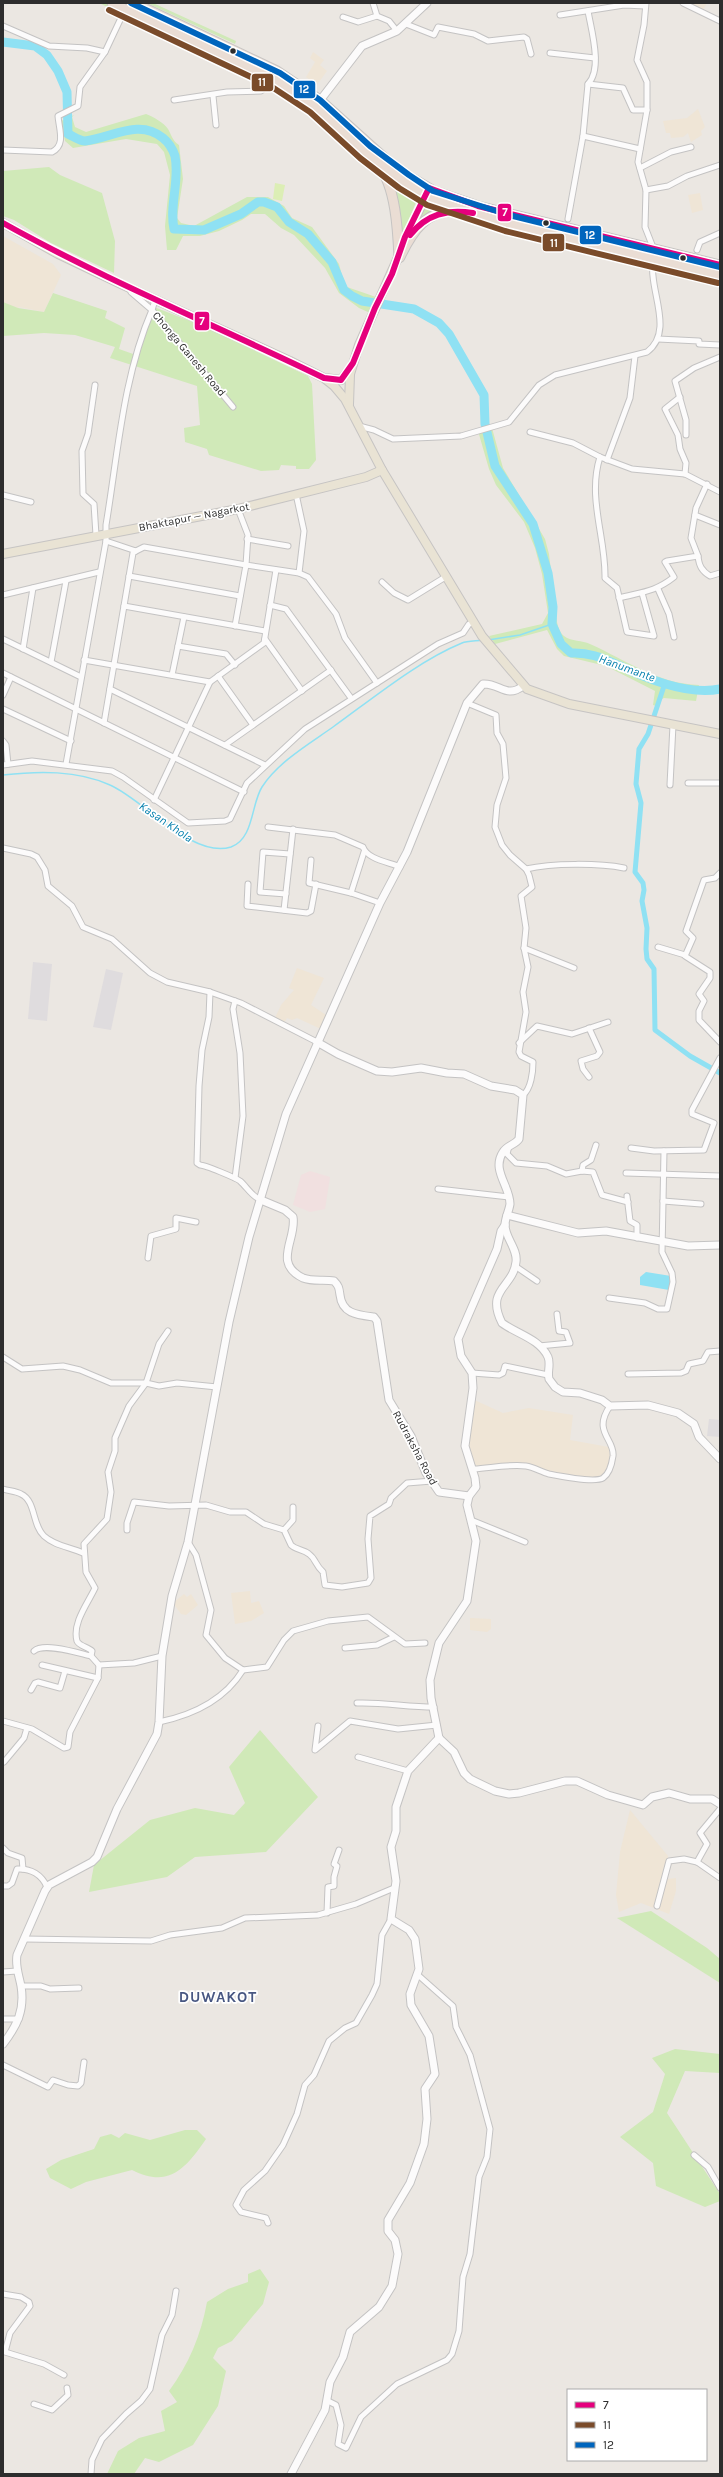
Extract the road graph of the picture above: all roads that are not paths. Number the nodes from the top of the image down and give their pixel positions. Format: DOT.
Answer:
graph roads {
  1 [pos="112,3"];
  2 [pos="134,3"];
  3 [pos="373,3"];
  4 [pos="428,3"];
  5 [pos="683,3"];
  6 [pos="645,5"];
  7 [pos="588,11"];
  8 [pos="560,15"];
  9 [pos="378,16"];
  10 [pos="344,17"];
  11 [pos="121,18"];
  12 [pos="720,21"];
  13 [pos="406,24"];
  14 [pos="3,26"];
  15 [pos="397,31"];
  16 [pos="105,52"];
  17 [pos="550,53"];
  18 [pos="531,54"];
  19 [pos="595,58"];
  20 [pos="588,84"];
  21 [pos="268,86"];
  22 [pos="213,96"];
  23 [pos="174,100"];
  24 [pos="318,103"];
  25 [pos="647,110"];
  26 [pos="216,125"];
  27 [pos="583,136"];
  28 [pos="690,147"];
  29 [pos="640,148"];
  30 [pos="3,150"];
  31 [pos="365,152"];
  32 [pos="720,165"];
  33 [pos="640,168"];
  34 [pos="646,190"];
  35 [pos="427,192"];
  36 [pos="472,213"];
  37 [pos="568,219"];
  38 [pos="3,223"];
  39 [pos="720,233"];
  40 [pos="697,250"];
  41 [pos="654,255"];
  42 [pos="399,258"];
  43 [pos="720,266"];
  44 [pos="720,275"];
  45 [pos="122,285"];
  46 [pos="155,300"];
  47 [pos="152,310"];
  48 [pos="658,339"];
  49 [pos="720,345"];
  50 [pos="635,356"];
  51 [pos="720,357"];
  52 [pos="353,363"];
  53 [pos="324,378"];
  54 [pos="349,379"];
  55 [pos="95,386"];
  56 [pos="334,386"];
  57 [pos="680,397"];
  58 [pos="233,407"];
  59 [pos="349,407"];
  60 [pos="358,426"];
  61 [pos="530,432"];
  62 [pos="686,435"];
  63 [pos="600,457"];
  64 [pos="607,460"];
  65 [pos="382,470"];
  66 [pos="685,474"];
  67 [pos="707,484"];
  68 [pos="720,492"];
  69 [pos="296,494"];
  70 [pos="3,495"];
  71 [pos="31,502"];
  72 [pos="238,509"];
  73 [pos="695,515"];
  74 [pos="720,525"];
  75 [pos="96,535"];
  76 [pos="107,537"];
  77 [pos="247,539"];
  78 [pos="288,546"];
  79 [pos="136,551"];
  80 [pos="3,554"];
  81 [pos="698,556"];
  82 [pos="246,565"];
  83 [pos="276,570"];
  84 [pos="99,572"];
  85 [pos="720,573"];
  86 [pos="299,574"];
  87 [pos="129,576"];
  88 [pos="447,576"];
  89 [pos="66,581"];
  90 [pos="382,582"];
  91 [pos="33,588"];
  92 [pos="658,589"];
  93 [pos="642,594"];
  94 [pos="3,595"];
  95 [pos="240,596"];
  96 [pos="619,598"];
  97 [pos="270,605"];
  98 [pos="124,606"];
  99 [pos="184,617"];
  100 [pos="474,622"];
  101 [pos="235,626"];
  102 [pos="265,631"];
  103 [pos="674,637"];
  104 [pos="3,639"];
  105 [pos="265,639"];
  106 [pos="178,646"];
  107 [pos="23,649"];
  108 [pos="84,660"];
  109 [pos="51,662"];
  110 [pos="114,665"];
  111 [pos="235,665"];
  112 [pos="331,670"];
  113 [pos="3,673"];
  114 [pos="172,675"];
  115 [pos="81,676"];
  116 [pos="218,676"];
  117 [pos="11,677"];
  118 [pos="210,682"];
  119 [pos="377,682"];
  120 [pos="523,686"];
  121 [pos="110,689"];
  122 [pos="302,691"];
  123 [pos="3,695"];
  124 [pos="350,698"];
  125 [pos="467,703"];
  126 [pos="76,708"];
  127 [pos="3,709"];
  128 [pos="104,723"];
  129 [pos="673,725"];
  130 [pos="253,726"];
  131 [pos="189,728"];
  132 [pos="720,734"];
  133 [pos="3,741"];
  134 [pos="71,741"];
  135 [pos="225,745"];
  136 [pos="174,757"];
  137 [pos="5,764"];
  138 [pos="66,764"];
  139 [pos="265,765"];
  140 [pos="688,783"];
  141 [pos="720,783"];
  142 [pos="670,785"];
  143 [pos="244,792"];
  144 [pos="154,800"];
  145 [pos="268,827"];
  146 [pos="293,829"];
  147 [pos="3,848"];
  148 [pos="364,852"];
  149 [pos="290,854"];
  150 [pos="311,860"];
  151 [pos="400,867"];
  152 [pos="624,868"];
  153 [pos="526,869"];
  154 [pos="720,873"];
  155 [pos="248,884"];
  156 [pos="316,884"];
  157 [pos="351,893"];
  158 [pos="286,894"];
  159 [pos="380,903"];
  160 [pos="284,910"];
  161 [pos="658,947"];
  162 [pos="524,948"];
  163 [pos="685,955"];
  164 [pos="574,968"];
  165 [pos="210,992"];
  166 [pos="235,1001"];
  167 [pos="608,1022"];
  168 [pos="590,1028"];
  169 [pos="317,1042"];
  170 [pos="519,1042"];
  171 [pos="720,1042"];
  172 [pos="720,1058"];
  173 [pos="589,1077"];
  174 [pos="523,1095"];
  175 [pos="714,1123"];
  176 [pos="720,1125"];
  177 [pos="596,1145"];
  178 [pos="509,1146"];
  179 [pos="631,1148"];
  180 [pos="664,1150"];
  181 [pos="582,1171"];
  182 [pos="626,1173"];
  183 [pos="664,1174"];
  184 [pos="720,1176"];
  185 [pos="235,1178"];
  186 [pos="438,1189"];
  187 [pos="509,1198"];
  188 [pos="261,1200"];
  189 [pos="663,1201"];
  190 [pos="701,1204"];
  191 [pos="507,1215"];
  192 [pos="196,1222"];
  193 [pos="505,1225"];
  194 [pos="637,1238"];
  195 [pos="663,1240"];
  196 [pos="720,1245"];
  197 [pos="148,1258"];
  198 [pos="515,1266"];
  199 [pos="537,1281"];
  200 [pos="608,1298"];
  201 [pos="557,1314"];
  202 [pos="168,1331"];
  203 [pos="538,1346"];
  204 [pos="720,1351"];
  205 [pos="3,1357"];
  206 [pos="472,1373"];
  207 [pos="628,1374"];
  208 [pos="548,1375"];
  209 [pos="146,1383"];
  210 [pos="218,1387"];
  211 [pos="610,1406"];
  212 [pos="720,1459"];
  213 [pos="474,1469"];
  214 [pos="432,1481"];
  215 [pos="3,1489"];
  216 [pos="469,1496"];
  217 [pos="194,1506"];
  218 [pos="293,1507"];
  219 [pos="471,1520"];
  220 [pos="127,1530"];
  221 [pos="284,1530"];
  222 [pos="188,1542"];
  223 [pos="525,1542"];
  224 [pos="83,1553"];
  225 [pos="394,1637"];
  226 [pos="425,1643"];
  227 [pos="345,1648"];
  228 [pos="34,1651"];
  229 [pos="91,1656"];
  230 [pos="162,1656"];
  231 [pos="42,1665"];
  232 [pos="99,1665"];
  233 [pos="244,1670"];
  234 [pos="65,1672"];
  235 [pos="98,1678"];
  236 [pos="31,1690"];
  237 [pos="357,1703"];
  238 [pos="434,1708"];
  239 [pos="3,1721"];
  240 [pos="160,1722"];
  241 [pos="318,1726"];
  242 [pos="437,1726"];
  243 [pos="27,1728"];
  244 [pos="439,1738"];
  245 [pos="358,1757"];
  246 [pos="4,1762"];
  247 [pos="408,1771"];
  248 [pos="720,1804"];
  249 [pos="720,1809"];
  250 [pos="3,1848"];
  251 [pos="339,1850"];
  252 [pos="697,1862"];
  253 [pos="22,1869"];
  254 [pos="720,1878"];
  255 [pos="3,1886"];
  256 [pos="48,1887"];
  257 [pos="394,1888"];
  258 [pos="657,1906"];
  259 [pos="327,1913"];
  260 [pos="391,1919"];
  261 [pos="25,1939"];
  262 [pos="17,1971"];
  263 [pos="3,1972"];
  264 [pos="418,1974"];
  265 [pos="21,1986"];
  266 [pos="79,1988"];
  267 [pos="3,2019"];
  268 [pos="19,2019"];
  269 [pos="3,2044"];
  270 [pos="84,2062"];
  271 [pos="3,2065"];
  272 [pos="694,2155"];
  273 [pos="720,2188"];
  274 [pos="268,2223"];
  275 [pos="176,2291"];
  276 [pos="3,2294"];
  277 [pos="4,2354"];
  278 [pos="64,2375"];
  279 [pos="67,2388"];
  280 [pos="328,2401"];
  281 [pos="34,2404"];
  282 [pos="91,2474"];
  283 [pos="291,2474"];
  1 -- 24 [label="highway"];
  2 -- 24 [label="highway"];
  3 -- 9 [label="street"];
  4 -- 13 [label="street"];
  5 -- 12 [label="street"];
  6 -- 7 [label="street"];
  6 -- 25 [label="street"];
  7 -- 8 [label="street"];
  7 -- 19 [label="street"];
  9 -- 10 [label="street"];
  9 -- 15 [label="street"];
  11 -- 16 [label="street"];
  13 -- 15 [label="street"];
  13 -- 18 [label="street"];
  14 -- 16 [label="street"];
  15 -- 24 [label="street"];
  16 -- 30 [label="street"];
  17 -- 19 [label="street"];
  19 -- 20 [label="street"];
  20 -- 25 [label="street"];
  20 -- 27 [label="street"];
  21 -- 22 [label="street"];
  22 -- 23 [label="street"];
  22 -- 26 [label="street"];
  24 -- 31 [label="highway"];
  24 -- 35 [label="highway"];
  25 -- 29 [label="street"];
  27 -- 29 [label="street"];
  27 -- 37 [label="street"];
  28 -- 33 [label="street"];
  29 -- 33 [label="street"];
  31 -- 35 [label="highway"];
  31 -- 42 [label="highway"];
  32 -- 34 [label="street"];
  33 -- 34 [label="street"];
  34 -- 41 [label="street"];
  35 -- 36 [label="highway"];
  35 -- 41 [label="highway"];
  35 -- 42 [label="main road"];
  36 -- 41 [label="highway"];
  36 -- 42 [label="highway"];
  38 -- 45 [label="main road"];
  39 -- 40 [label="street"];
  41 -- 43 [label="highway"];
  41 -- 44 [label="highway"];
  41 -- 48 [label="street"];
  42 -- 52 [label="main road"];
  45 -- 46 [label="main road"];
  45 -- 47 [label="street"];
  46 -- 47 [label="street, Chonga Ganesh Road"];
  46 -- 53 [label="main road"];
  47 -- 58 [label="street, Chonga Ganesh Road"];
  47 -- 76 [label="street"];
  48 -- 49 [label="street"];
  48 -- 50 [label="street"];
  50 -- 60 [label="street"];
  50 -- 64 [label="street"];
  51 -- 57 [label="street"];
  52 -- 53 [label="main road"];
  52 -- 54 [label="main road"];
  53 -- 56 [label="main road"];
  54 -- 56 [label="main road"];
  54 -- 59 [label="main road"];
  55 -- 75 [label="street"];
  56 -- 59 [label="main road"];
  57 -- 62 [label="street"];
  57 -- 66 [label="street"];
  59 -- 60 [label="main road"];
  60 -- 65 [label="main road"];
  61 -- 63 [label="street"];
  63 -- 64 [label="street"];
  63 -- 96 [label="street"];
  64 -- 66 [label="street"];
  65 -- 69 [label="main road, Bhaktapur — Nagarkot"];
  65 -- 88 [label="main road"];
  66 -- 67 [label="street"];
  67 -- 68 [label="street"];
  67 -- 73 [label="street"];
  69 -- 72 [label="main road, Bhaktapur — Nagarkot"];
  69 -- 86 [label="street"];
  70 -- 71 [label="street"];
  72 -- 76 [label="main road, Bhaktapur — Nagarkot"];
  72 -- 77 [label="street"];
  73 -- 74 [label="street"];
  73 -- 81 [label="street"];
  75 -- 76 [label="main road, Bhaktapur — Nagarkot"];
  75 -- 80 [label="main road, Bhaktapur — Nagarkot"];
  76 -- 79 [label="street"];
  76 -- 84 [label="street"];
  77 -- 78 [label="street"];
  77 -- 82 [label="street"];
  79 -- 82 [label="street"];
  79 -- 87 [label="street"];
  81 -- 85 [label="street"];
  81 -- 92 [label="street"];
  82 -- 83 [label="street"];
  82 -- 95 [label="street"];
  83 -- 86 [label="street"];
  83 -- 97 [label="street"];
  84 -- 89 [label="street"];
  84 -- 108 [label="street"];
  86 -- 119 [label="street"];
  87 -- 95 [label="street"];
  87 -- 98 [label="street"];
  88 -- 90 [label="street"];
  88 -- 100 [label="main road"];
  89 -- 91 [label="street"];
  89 -- 109 [label="street"];
  91 -- 94 [label="street"];
  91 -- 107 [label="street"];
  92 -- 93 [label="street"];
  92 -- 103 [label="street"];
  93 -- 96 [label="street"];
  93 -- 96 [label="street"];
  95 -- 101 [label="street"];
  97 -- 102 [label="street"];
  97 -- 112 [label="street"];
  98 -- 99 [label="street"];
  98 -- 110 [label="street"];
  99 -- 101 [label="street"];
  99 -- 106 [label="street"];
  100 -- 119 [label="street"];
  100 -- 120 [label="main road"];
  101 -- 102 [label="street"];
  102 -- 105 [label="street"];
  104 -- 107 [label="street"];
  105 -- 111 [label="street"];
  105 -- 122 [label="street"];
  106 -- 111 [label="street"];
  106 -- 114 [label="street"];
  107 -- 109 [label="street"];
  108 -- 110 [label="street"];
  108 -- 115 [label="street"];
  109 -- 115 [label="street"];
  110 -- 114 [label="street"];
  110 -- 121 [label="street"];
  111 -- 116 [label="street"];
  112 -- 122 [label="street"];
  112 -- 124 [label="street"];
  113 -- 117 [label="street"];
  114 -- 118 [label="street"];
  115 -- 126 [label="street"];
  116 -- 118 [label="street"];
  116 -- 130 [label="street"];
  117 -- 123 [label="street"];
  117 -- 126 [label="street"];
  118 -- 131 [label="street"];
  119 -- 124 [label="street"];
  120 -- 125 [label="street"];
  120 -- 129 [label="main road"];
  121 -- 128 [label="street"];
  121 -- 131 [label="street"];
  122 -- 130 [label="street"];
  124 -- 139 [label="street"];
  125 -- 151 [label="street"];
  125 -- 153 [label="street"];
  126 -- 128 [label="street"];
  126 -- 134 [label="street"];
  127 -- 134 [label="street"];
  128 -- 136 [label="street"];
  129 -- 132 [label="main road"];
  129 -- 142 [label="street"];
  130 -- 135 [label="street"];
  131 -- 135 [label="street"];
  131 -- 136 [label="street"];
  133 -- 137 [label="street"];
  134 -- 138 [label="street"];
  135 -- 139 [label="street"];
  136 -- 143 [label="street"];
  136 -- 144 [label="street"];
  137 -- 138 [label="street"];
  138 -- 144 [label="street"];
  139 -- 143 [label="street"];
  140 -- 141 [label="street"];
  143 -- 144 [label="street"];
  145 -- 146 [label="street"];
  146 -- 148 [label="street"];
  146 -- 149 [label="street"];
  147 -- 165 [label="street"];
  148 -- 151 [label="street"];
  148 -- 157 [label="street"];
  149 -- 158 [label="street"];
  149 -- 158 [label="street"];
  150 -- 156 [label="street"];
  151 -- 159 [label="street"];
  152 -- 153 [label="street"];
  153 -- 162 [label="street"];
  154 -- 163 [label="street"];
  155 -- 160 [label="street"];
  156 -- 157 [label="street"];
  156 -- 160 [label="street"];
  157 -- 159 [label="street"];
  158 -- 160 [label="street"];
  159 -- 169 [label="street"];
  161 -- 163 [label="street"];
  162 -- 164 [label="street"];
  162 -- 170 [label="street"];
  163 -- 171 [label="street"];
  165 -- 166 [label="street"];
  165 -- 185 [label="street"];
  166 -- 169 [label="street"];
  166 -- 185 [label="street"];
  167 -- 168 [label="street"];
  168 -- 170 [label="street"];
  168 -- 173 [label="street"];
  169 -- 174 [label="street"];
  169 -- 188 [label="street"];
  170 -- 174 [label="street"];
  172 -- 175 [label="street"];
  174 -- 178 [label="street"];
  175 -- 176 [label="street"];
  175 -- 180 [label="street"];
  177 -- 181 [label="street"];
  178 -- 181 [label="street"];
  178 -- 187 [label="street"];
  179 -- 180 [label="street"];
  180 -- 183 [label="street"];
  181 -- 194 [label="street"];
  182 -- 183 [label="street"];
  183 -- 184 [label="street"];
  183 -- 189 [label="street"];
  185 -- 188 [label="street"];
  186 -- 187 [label="street"];
  187 -- 191 [label="street"];
  188 -- 210 [label="street"];
  188 -- 214 [label="street, Rudraksha Road"];
  189 -- 190 [label="street"];
  189 -- 195 [label="street"];
  191 -- 193 [label="street"];
  191 -- 194 [label="street"];
  192 -- 197 [label="street"];
  193 -- 198 [label="street"];
  193 -- 206 [label="street"];
  194 -- 195 [label="street"];
  195 -- 196 [label="street"];
  195 -- 200 [label="street"];
  198 -- 199 [label="street"];
  198 -- 203 [label="street"];
  201 -- 203 [label="street"];
  202 -- 209 [label="street"];
  203 -- 208 [label="street"];
  204 -- 207 [label="street"];
  205 -- 209 [label="street"];
  206 -- 208 [label="street"];
  206 -- 213 [label="street"];
  208 -- 211 [label="street"];
  209 -- 210 [label="street"];
  209 -- 224 [label="street"];
  210 -- 217 [label="street"];
  211 -- 212 [label="street"];
  211 -- 213 [label="street"];
  213 -- 216 [label="street"];
  214 -- 216 [label="street, Rudraksha Road"];
  214 -- 221 [label="street"];
  215 -- 224 [label="street"];
  216 -- 219 [label="street"];
  217 -- 220 [label="street"];
  217 -- 221 [label="street"];
  217 -- 222 [label="street"];
  218 -- 221 [label="street"];
  219 -- 223 [label="street"];
  219 -- 238 [label="street"];
  222 -- 230 [label="street"];
  222 -- 233 [label="street"];
  224 -- 229 [label="street"];
  225 -- 226 [label="street"];
  225 -- 227 [label="street"];
  225 -- 233 [label="street"];
  228 -- 229 [label="street"];
  229 -- 232 [label="street"];
  230 -- 232 [label="street"];
  230 -- 240 [label="street"];
  231 -- 234 [label="street"];
  232 -- 235 [label="street"];
  233 -- 240 [label="street"];
  234 -- 235 [label="street"];
  234 -- 236 [label="street"];
  235 -- 243 [label="street"];
  237 -- 238 [label="street"];
  238 -- 242 [label="street"];
  239 -- 243 [label="street"];
  240 -- 256 [label="street"];
  241 -- 242 [label="street"];
  242 -- 244 [label="street"];
  243 -- 246 [label="street"];
  244 -- 247 [label="street"];
  244 -- 248 [label="street"];
  245 -- 247 [label="street"];
  247 -- 257 [label="street"];
  249 -- 252 [label="street"];
  250 -- 253 [label="street"];
  251 -- 259 [label="street"];
  252 -- 254 [label="street"];
  252 -- 258 [label="street"];
  253 -- 255 [label="street"];
  253 -- 256 [label="street"];
  256 -- 261 [label="street"];
  257 -- 259 [label="street"];
  257 -- 260 [label="street"];
  259 -- 261 [label="street"];
  260 -- 264 [label="street"];
  260 -- 274 [label="street"];
  261 -- 262 [label="street"];
  262 -- 263 [label="street"];
  262 -- 265 [label="street"];
  264 -- 280 [label="street"];
  264 -- 280 [label="street"];
  265 -- 266 [label="street"];
  265 -- 268 [label="street"];
  267 -- 268 [label="street"];
  268 -- 269 [label="street"];
  270 -- 271 [label="street"];
  272 -- 273 [label="street"];
  275 -- 282 [label="street"];
  276 -- 277 [label="street"];
  277 -- 278 [label="street"];
  279 -- 281 [label="street"];
  280 -- 283 [label="street"];
}
